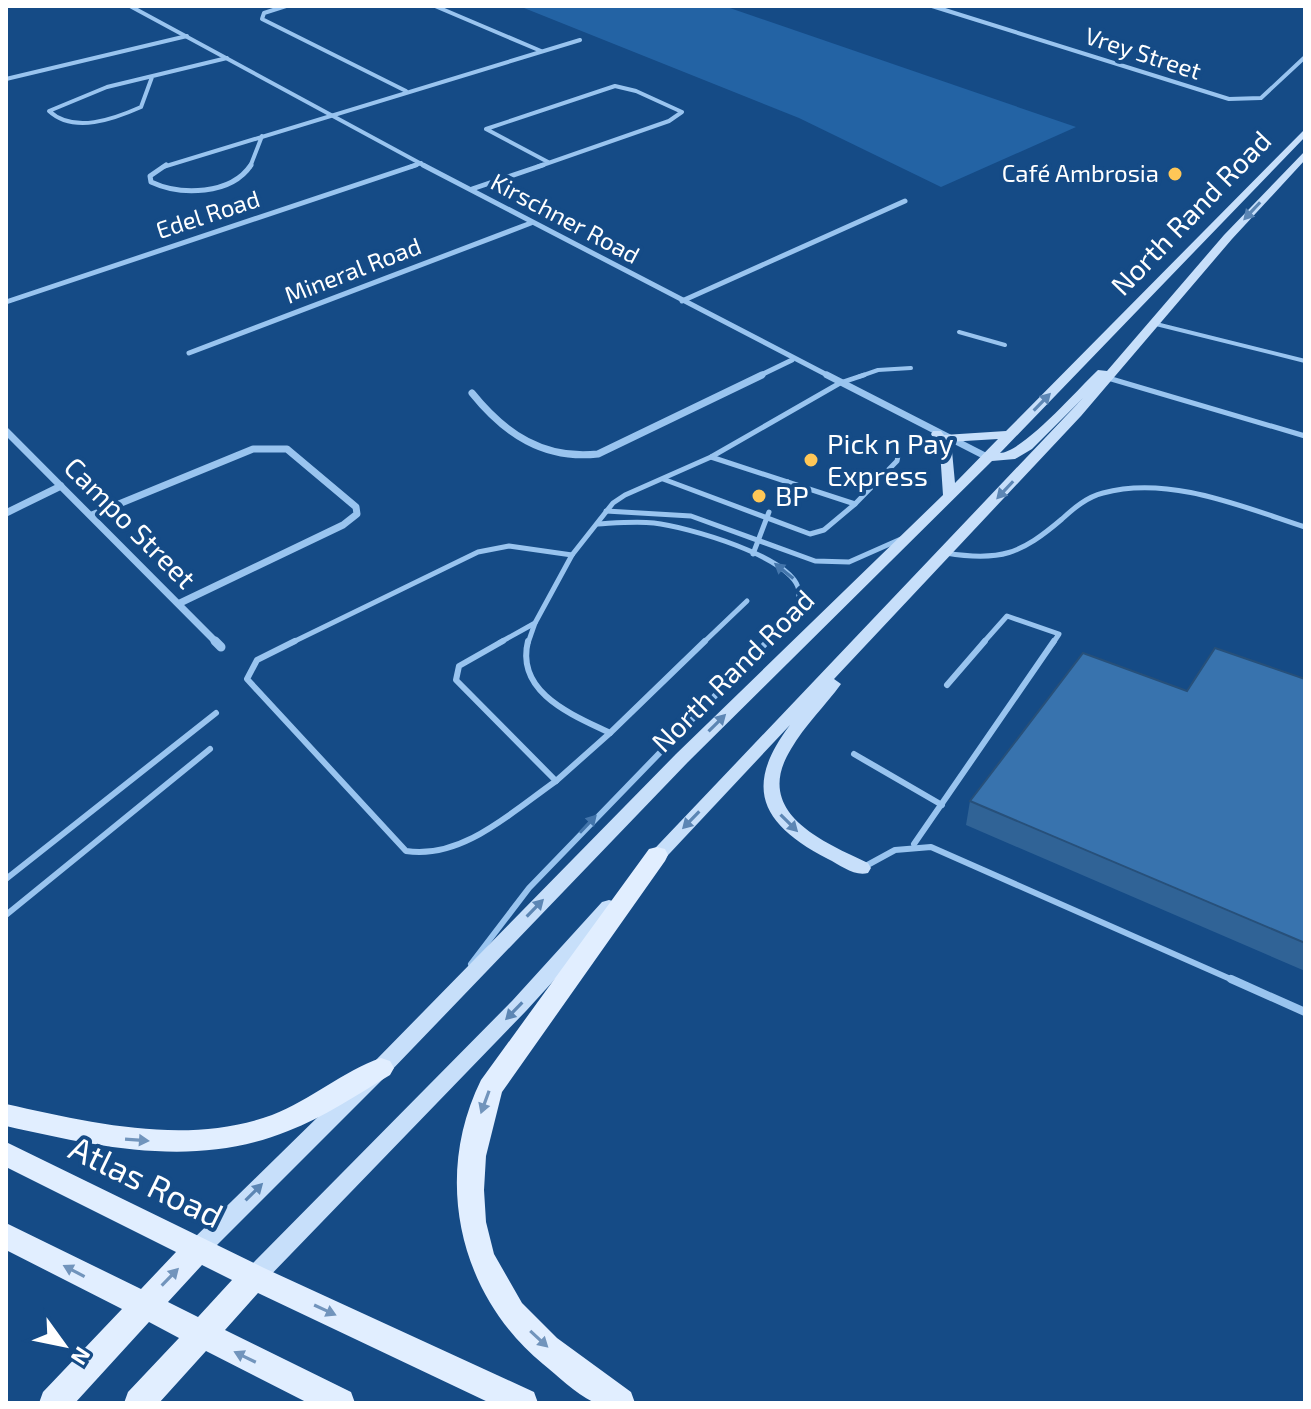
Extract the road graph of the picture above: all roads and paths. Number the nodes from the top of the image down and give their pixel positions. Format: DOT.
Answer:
graph roads {
  1 [pos="130,6"];
  2 [pos="286,6"];
  3 [pos="435,6"];
  4 [pos="937,7"];
  5 [pos="187,36"];
  6 [pos="580,40"];
  7 [pos="542,51"];
  8 [pos="1305,57"];
  9 [pos="227,58"];
  10 [pos="152,77"];
  11 [pos="6,79"];
  12 [pos="407,91"];
  13 [pos="1253,100"];
  14 [pos="334,115"];
  15 [pos="1305,132"];
  16 [pos="262,136"];
  17 [pos="1305,154"];
  18 [pos="548,162"];
  19 [pos="421,163"];
  20 [pos="472,189"];
  21 [pos="905,201"];
  22 [pos="531,223"];
  23 [pos="682,301"];
  24 [pos="6,302"];
  25 [pos="1153,327"];
  26 [pos="959,332"];
  27 [pos="1005,345"];
  28 [pos="189,353"];
  29 [pos="792,360"];
  30 [pos="1305,361"];
  31 [pos="911,368"];
  32 [pos="1108,378"];
  33 [pos="840,383"];
  34 [pos="472,393"];
  35 [pos="6,431"];
  36 [pos="1009,435"];
  37 [pos="941,436"];
  38 [pos="1305,436"];
  39 [pos="886,443"];
  40 [pos="711,457"];
  41 [pos="987,457"];
  42 [pos="662,479"];
  43 [pos="788,482"];
  44 [pos="61,486"];
  45 [pos="781,493"];
  46 [pos="950,496"];
  47 [pos="855,504"];
  48 [pos="606,511"];
  49 [pos="769,512"];
  50 [pos="6,513"];
  51 [pos="92,515"];
  52 [pos="764,519"];
  53 [pos="598,524"];
  54 [pos="1305,527"];
  55 [pos="908,536"];
  56 [pos="757,539"];
  57 [pos="946,553"];
  58 [pos="753,554"];
  59 [pos="572,555"];
  60 [pos="747,601"];
  61 [pos="180,603"];
  62 [pos="535,623"];
  63 [pos="864,640"];
  64 [pos="221,647"];
  65 [pos="947,685"];
  66 [pos="216,713"];
  67 [pos="610,733"];
  68 [pos="210,749"];
  69 [pos="854,754"];
  70 [pos="556,781"];
  71 [pos="942,805"];
  72 [pos="914,844"];
  73 [pos="657,855"];
  74 [pos="862,868"];
  75 [pos="6,879"];
  76 [pos="6,915"];
  77 [pos="452,994"];
  78 [pos="1305,1012"];
  79 [pos="381,1068"];
  80 [pos="6,1115"];
  81 [pos="6,1154"];
  82 [pos="6,1236"];
  83 [pos="199,1248"];
  84 [pos="254,1277"];
  85 [pos="142,1307"];
  86 [pos="200,1336"];
  87 [pos="54,1403"];
  88 [pos="139,1403"];
  89 [pos="340,1403"];
  90 [pos="523,1403"];
  91 [pos="620,1403"];
  1 -- 5 [label="street, Kirschner Road"];
  2 -- 12 [label="street"];
  3 -- 7 [label="street"];
  4 -- 13 [label="street, Vrey Street"];
  5 -- 9 [label="street, Kirschner Road"];
  5 -- 11 [label="street"];
  6 -- 7 [label="street"];
  7 -- 12 [label="street"];
  8 -- 13 [label="street, North Rand Road"];
  9 -- 10 [label="street"];
  9 -- 14 [label="street, Kirschner Road"];
  10 -- 10 [label="street"];
  12 -- 14 [label="street"];
  14 -- 16 [label="street"];
  14 -- 19 [label="street, Kirschner Road"];
  36 -- 15 [label="main road, North Rand Road, one-way"];
  16 -- 16 [label="street"];
  17 -- 25 [label="main road, North Rand Road, one-way"];
  18 -- 18 [label="street"];
  18 -- 20 [label="street"];
  19 -- 20 [label="street, Kirschner Road"];
  19 -- 24 [label="street, Edel Road"];
  20 -- 22 [label="street, Kirschner Road"];
  21 -- 23 [label="street"];
  22 -- 23 [label="street, Kirschner Road"];
  22 -- 28 [label="street, Mineral Road"];
  23 -- 29 [label="street, Kirschner Road"];
  25 -- 30 [label="lane"];
  25 -- 32 [label="main road, North Rand Road"];
  25 -- 41 [label="main road"];
  26 -- 27 [label="lane"];
  29 -- 33 [label="street, Kirschner Road"];
  29 -- 34 [label="street"];
  31 -- 33 [label="lane"];
  32 -- 38 [label="lane"];
  32 -- 57 [label="main road, North Rand Road, one-way"];
  33 -- 37 [label="street, Kirschner Road"];
  33 -- 40 [label="lane"];
  35 -- 44 [label="street, Campo Street"];
  36 -- 37 [label="main road"];
  36 -- 41 [label="main road, North Rand Road"];
  37 -- 41 [label="street, Kirschner Road"];
  37 -- 46 [label="main road"];
  39 -- 47 [label="lane"];
  40 -- 42 [label="lane"];
  40 -- 43 [label="lane"];
  41 -- 46 [label="main road, North Rand Road"];
  42 -- 48 [label="lane"];
  42 -- 52 [label="lane"];
  43 -- 45 [label="lane"];
  43 -- 47 [label="lane"];
  44 -- 50 [label="street"];
  44 -- 51 [label="street, Campo Street"];
  46 -- 55 [label="main road, North Rand Road"];
  47 -- 52 [label="lane"];
  48 -- 53 [label="lane"];
  48 -- 56 [label="lane"];
  49 -- 52 [label="lane"];
  51 -- 61 [label="street, Campo Street"];
  51 -- 61 [label="street"];
  52 -- 56 [label="lane"];
  53 -- 58 [label="lane"];
  53 -- 59 [label="lane"];
  54 -- 57 [label="lane"];
  55 -- 56 [label="lane"];
  77 -- 55 [label="main road, North Rand Road, one-way"];
  56 -- 58 [label="lane"];
  57 -- 63 [label="main road, North Rand Road"];
  77 -- 58 [label="lane, one-way"];
  59 -- 62 [label="lane"];
  59 -- 70 [label="lane"];
  60 -- 67 [label="lane"];
  61 -- 64 [label="street, Campo Street"];
  62 -- 67 [label="lane"];
  62 -- 70 [label="lane"];
  63 -- 73 [label="main road, North Rand Road, one-way"];
  63 -- 74 [label="main road, one-way"];
  65 -- 71 [label="lane"];
  66 -- 75 [label="lane"];
  67 -- 70 [label="lane"];
  68 -- 76 [label="lane"];
  69 -- 71 [label="lane"];
  71 -- 72 [label="lane"];
  72 -- 74 [label="lane"];
  72 -- 78 [label="lane"];
  73 -- 84 [label="main road, North Rand Road, one-way"];
  73 -- 91 [label="main road, one-way"];
  77 -- 79 [label="main road, North Rand Road"];
  80 -- 79 [label="main road, one-way"];
  83 -- 79 [label="main road, North Rand Road, one-way"];
  81 -- 83 [label="main road, Atlas Road"];
  85 -- 82 [label="main road, one-way"];
  83 -- 84 [label="main road, Atlas Road"];
  85 -- 83 [label="main road, one-way"];
  84 -- 86 [label="main road"];
  84 -- 90 [label="main road, Atlas Road, one-way"];
  85 -- 86 [label="main road"];
  85 -- 87 [label="main road"];
  86 -- 88 [label="main road"];
  89 -- 86 [label="main road, one-way"];
}
